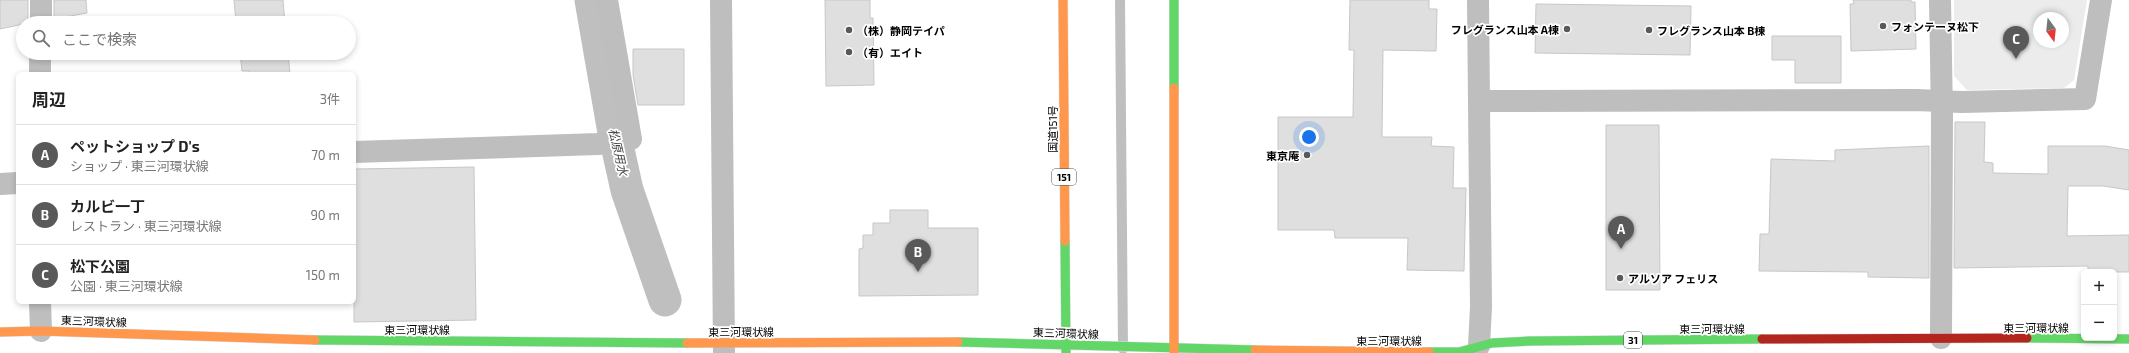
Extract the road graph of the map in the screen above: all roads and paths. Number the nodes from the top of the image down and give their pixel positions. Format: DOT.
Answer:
graph roads {
  1 [pos="41,0"];
  2 [pos="607,0"];
  3 [pos="721,0"];
  4 [pos="1063,0"];
  5 [pos="1174,0"];
  6 [pos="1478,0"];
  7 [pos="1940,0"];
  8 [pos="2101,0"];
  9 [pos="41,16"];
  10 [pos="40,60"];
  11 [pos="40,72"];
  12 [pos="1480,101"];
  13 [pos="1942,101"];
  14 [pos="356,152"];
  15 [pos="16,183"];
  16 [pos="0,184"];
  17 [pos="40,304"];
  18 [pos="41,331"];
  19 [pos="0,332"];
  20 [pos="1941,338"];
  21 [pos="2129,340"];
  22 [pos="274,346"];
  23 [pos="1479,346"];
  24 [pos="1686,347"];
  25 [pos="724,348"];
  26 [pos="1066,349"];
  27 [pos="1174,351"];
  1 -- 9 [label="street"];
  2 -- 14 [label="street"];
  3 -- 25 [label="street"];
  4 -- 26 [label="main road, 国道151号 / 151"];
  5 -- 27 [label="main road"];
  6 -- 12 [label="street"];
  7 -- 13 [label="street"];
  8 -- 13 [label="street"];
  10 -- 11 [label="street"];
  12 -- 13 [label="street"];
  12 -- 23 [label="street"];
  13 -- 20 [label="street"];
  15 -- 16 [label="street"];
  17 -- 18 [label="street"];
  18 -- 19 [label="main road, 東三河環状線 / 31"];
  18 -- 22 [label="main road, 東三河環状線 / 31"];
  20 -- 21 [label="main road, 東三河環状線 / 31"];
  20 -- 24 [label="main road, 東三河環状線 / 31"];
  22 -- 25 [label="main road, 東三河環状線 / 31"];
  23 -- 24 [label="main road, 東三河環状線 / 31"];
  23 -- 27 [label="main road, 東三河環状線 / 31"];
  25 -- 26 [label="main road, 東三河環状線 / 31"];
  26 -- 27 [label="main road, 東三河環状線 / 31"];
}
